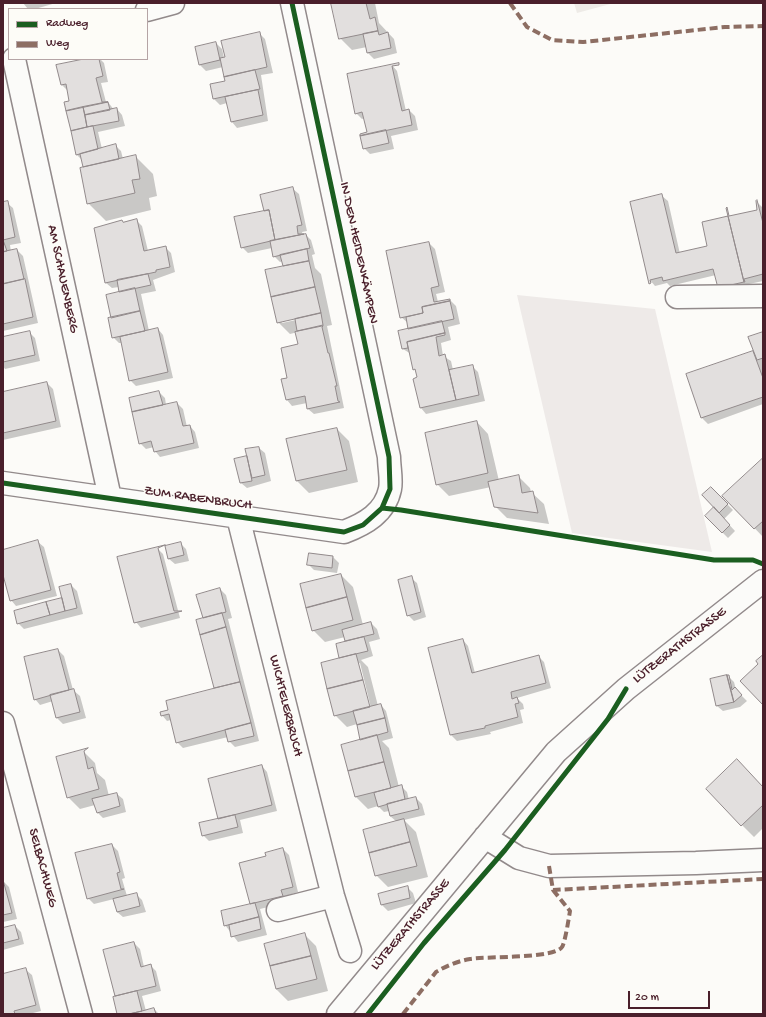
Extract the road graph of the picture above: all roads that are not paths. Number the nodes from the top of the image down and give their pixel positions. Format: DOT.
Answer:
graph roads {
  1 [pos="173,3"];
  2 [pos="292,3"];
  3 [pos="148,10"];
  4 [pos="14,60"];
  5 [pos="677,296"];
  6 [pos="763,296"];
  7 [pos="3,483"];
  8 [pos="110,498"];
  9 [pos="382,508"];
  10 [pos="238,517"];
  11 [pos="763,581"];
  12 [pos="3,723"];
  13 [pos="485,837"];
  14 [pos="763,860"];
  15 [pos="333,896"];
  16 [pos="278,910"];
  17 [pos="350,951"];
  18 [pos="81,1014"];
  19 [pos="338,1014"];
  1 -- 3 [label="street"];
  2 -- 9 [label="street, IN DEN HEIDENKÄMPEN"];
  4 -- 8 [label="street, AM SCHAUENBERG"];
  5 -- 6 [label="street"];
  7 -- 8 [label="street, ZUM RABENBRUCH"];
  8 -- 10 [label="street, ZUM RABENBRUCH"];
  9 -- 10 [label="street, ZUM RABENBRUCH"];
  10 -- 15 [label="street, WICHTELERBRUCH"];
  11 -- 13 [label="street, LÜTZERATHSTRASSE"];
  12 -- 18 [label="street, SELBACHWEG"];
  13 -- 14 [label="street"];
  13 -- 19 [label="street, LÜTZERATHSTRASSE"];
  15 -- 16 [label="street"];
  15 -- 17 [label="street, WICHTELERBRUCH"];
}
